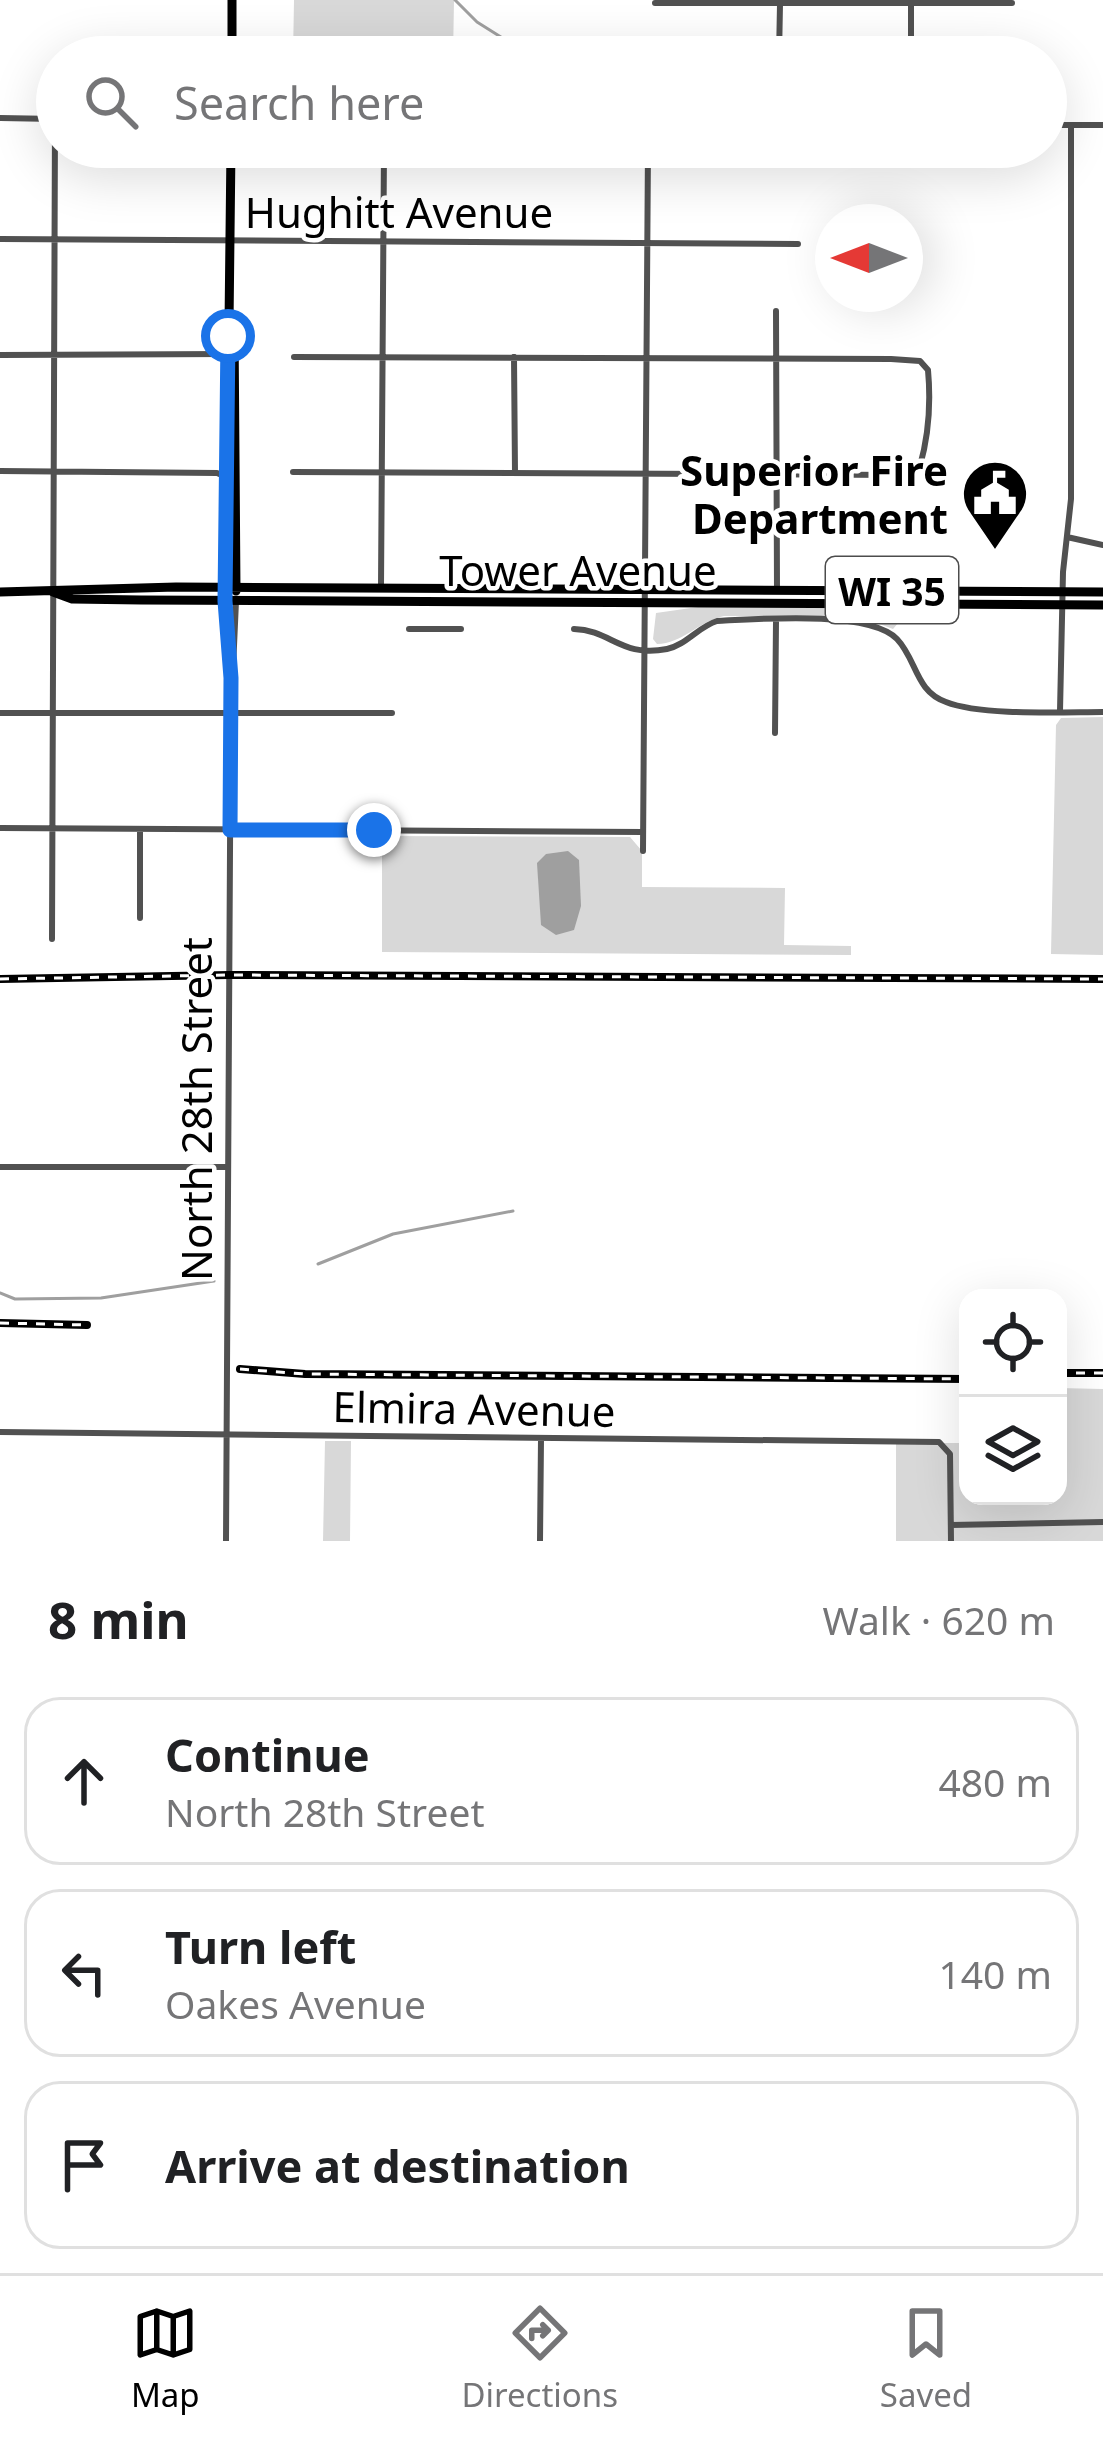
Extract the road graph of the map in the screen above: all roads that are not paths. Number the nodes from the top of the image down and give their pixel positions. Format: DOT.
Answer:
graph roads {
  1 [pos="232,0"];
  2 [pos="780,2"];
  3 [pos="911,2"];
  4 [pos="655,3"];
  5 [pos="1012,3"];
  6 [pos="232,36"];
  7 [pos="779,36"];
  8 [pos="910,36"];
  9 [pos="0,118"];
  10 [pos="36,119"];
  11 [pos="1067,125"];
  12 [pos="1071,125"];
  13 [pos="1103,125"];
  14 [pos="55,168"];
  15 [pos="231,168"];
  16 [pos="384,168"];
  17 [pos="648,168"];
  18 [pos="0,239"];
  19 [pos="54,240"];
  20 [pos="232,240"];
  21 [pos="384,241"];
  22 [pos="646,242"];
  23 [pos="799,244"];
  24 [pos="776,311"];
  25 [pos="232,352"];
  26 [pos="0,355"];
  27 [pos="54,356"];
  28 [pos="384,356"];
  29 [pos="294,357"];
  30 [pos="514,357"];
  31 [pos="645,358"];
  32 [pos="778,358"];
  33 [pos="0,471"];
  34 [pos="53,471"];
  35 [pos="293,472"];
  36 [pos="383,472"];
  37 [pos="644,472"];
  38 [pos="515,473"];
  39 [pos="777,475"];
  40 [pos="226,476"];
  41 [pos="236,522"];
  42 [pos="1067,537"];
  43 [pos="1103,544"];
  44 [pos="381,587"];
  45 [pos="231,588"];
  46 [pos="644,589"];
  47 [pos="777,590"];
  48 [pos="0,592"];
  49 [pos="53,592"];
  50 [pos="1062,592"];
  51 [pos="1103,592"];
  52 [pos="381,600"];
  53 [pos="231,601"];
  54 [pos="644,602"];
  55 [pos="777,604"];
  56 [pos="1062,605"];
  57 [pos="1103,605"];
  58 [pos="776,621"];
  59 [pos="409,629"];
  60 [pos="461,629"];
  61 [pos="574,629"];
  62 [pos="644,650"];
  63 [pos="1060,711"];
  64 [pos="392,712"];
  65 [pos="1103,712"];
  66 [pos="0,713"];
  67 [pos="52,713"];
  68 [pos="231,715"];
  69 [pos="775,733"];
  70 [pos="0,828"];
  71 [pos="52,828"];
  72 [pos="140,830"];
  73 [pos="230,830"];
  74 [pos="643,832"];
  75 [pos="643,851"];
  76 [pos="140,918"];
  77 [pos="52,939"];
  78 [pos="0,1167"];
  79 [pos="228,1167"];
  80 [pos="0,1432"];
  81 [pos="226,1435"];
  82 [pos="541,1439"];
  83 [pos="1103,1522"];
  84 [pos="952,1525"];
  85 [pos="226,1541"];
  86 [pos="540,1541"];
  87 [pos="951,1541"];
  1 -- 6 [label="main road"];
  2 -- 3 [label="street"];
  2 -- 4 [label="street"];
  2 -- 7 [label="street"];
  3 -- 5 [label="street"];
  3 -- 8 [label="street"];
  9 -- 10 [label="street"];
  11 -- 12 [label="street"];
  12 -- 13 [label="street"];
  12 -- 42 [label="street"];
  14 -- 19 [label="street"];
  15 -- 20 [label="main road, North 28th Street"];
  16 -- 21 [label="street"];
  17 -- 22 [label="street"];
  18 -- 19 [label="street, Hughitt Avenue"];
  19 -- 20 [label="street, Hughitt Avenue"];
  19 -- 27 [label="street"];
  20 -- 21 [label="street, Hughitt Avenue"];
  20 -- 25 [label="main road, North 28th Street"];
  21 -- 22 [label="street, Hughitt Avenue"];
  21 -- 28 [label="street"];
  22 -- 23 [label="street, Hughitt Avenue"];
  22 -- 31 [label="street"];
  24 -- 32 [label="street"];
  25 -- 27 [label="street"];
  25 -- 40 [label="main road, North 28th Street"];
  25 -- 41 [label="main road, North 28th Street"];
  26 -- 27 [label="street"];
  27 -- 34 [label="street"];
  28 -- 29 [label="street"];
  28 -- 30 [label="street"];
  28 -- 36 [label="street"];
  30 -- 31 [label="street"];
  30 -- 38 [label="street"];
  31 -- 32 [label="street"];
  31 -- 37 [label="street"];
  32 -- 39 [label="street"];
  32 -- 39 [label="street"];
  33 -- 34 [label="street"];
  34 -- 40 [label="street"];
  34 -- 49 [label="street"];
  35 -- 36 [label="street"];
  36 -- 38 [label="street"];
  36 -- 44 [label="street"];
  37 -- 38 [label="street"];
  37 -- 39 [label="street"];
  37 -- 46 [label="street"];
  39 -- 47 [label="street"];
  40 -- 41 [label="street"];
  40 -- 45 [label="main road, North 28th Street"];
  41 -- 45 [label="main road, North 28th Street"];
  42 -- 43 [label="street"];
  42 -- 50 [label="street"];
  44 -- 45 [label="main road, Tower Avenue / WI 35"];
  44 -- 46 [label="main road, Tower Avenue / WI 35"];
  44 -- 52 [label="street"];
  45 -- 49 [label="main road, Tower Avenue / WI 35"];
  45 -- 53 [label="main road, North 28th Street"];
  46 -- 47 [label="main road, Tower Avenue / WI 35"];
  46 -- 54 [label="street"];
  47 -- 50 [label="main road, Tower Avenue / WI 35"];
  47 -- 55 [label="street"];
  48 -- 49 [label="main road, Tower Avenue / WI 35"];
  49 -- 53 [label="main road, Tower Avenue / WI 35"];
  49 -- 67 [label="street"];
  50 -- 51 [label="main road, Tower Avenue / WI 35"];
  50 -- 56 [label="street"];
  52 -- 53 [label="main road, Tower Avenue / WI 35"];
  52 -- 54 [label="main road, Tower Avenue / WI 35"];
  53 -- 68 [label="street, North 28th Street"];
  54 -- 55 [label="main road, Tower Avenue / WI 35"];
  54 -- 62 [label="street"];
  55 -- 56 [label="main road, Tower Avenue / WI 35"];
  56 -- 57 [label="main road, Tower Avenue / WI 35"];
  56 -- 63 [label="street"];
  58 -- 62 [label="street"];
  58 -- 63 [label="street"];
  58 -- 69 [label="street"];
  59 -- 60 [label="street"];
  61 -- 62 [label="street"];
  62 -- 74 [label="street"];
  63 -- 65 [label="street"];
  64 -- 68 [label="street"];
  66 -- 67 [label="street"];
  67 -- 68 [label="street"];
  67 -- 71 [label="street"];
  68 -- 73 [label="street, North 28th Street"];
  70 -- 71 [label="street"];
  71 -- 72 [label="street"];
  71 -- 77 [label="street"];
  72 -- 73 [label="street"];
  72 -- 76 [label="street"];
  73 -- 74 [label="street"];
  73 -- 79 [label="street, North 28th Street"];
  74 -- 75 [label="street"];
  78 -- 79 [label="street"];
  79 -- 81 [label="street, North 28th Street"];
  80 -- 81 [label="street, Elmira Avenue"];
  81 -- 82 [label="street, Elmira Avenue"];
  81 -- 85 [label="street, North 28th Street"];
  82 -- 84 [label="street, Elmira Avenue"];
  82 -- 86 [label="street"];
  83 -- 84 [label="street"];
  84 -- 87 [label="street"];
}
